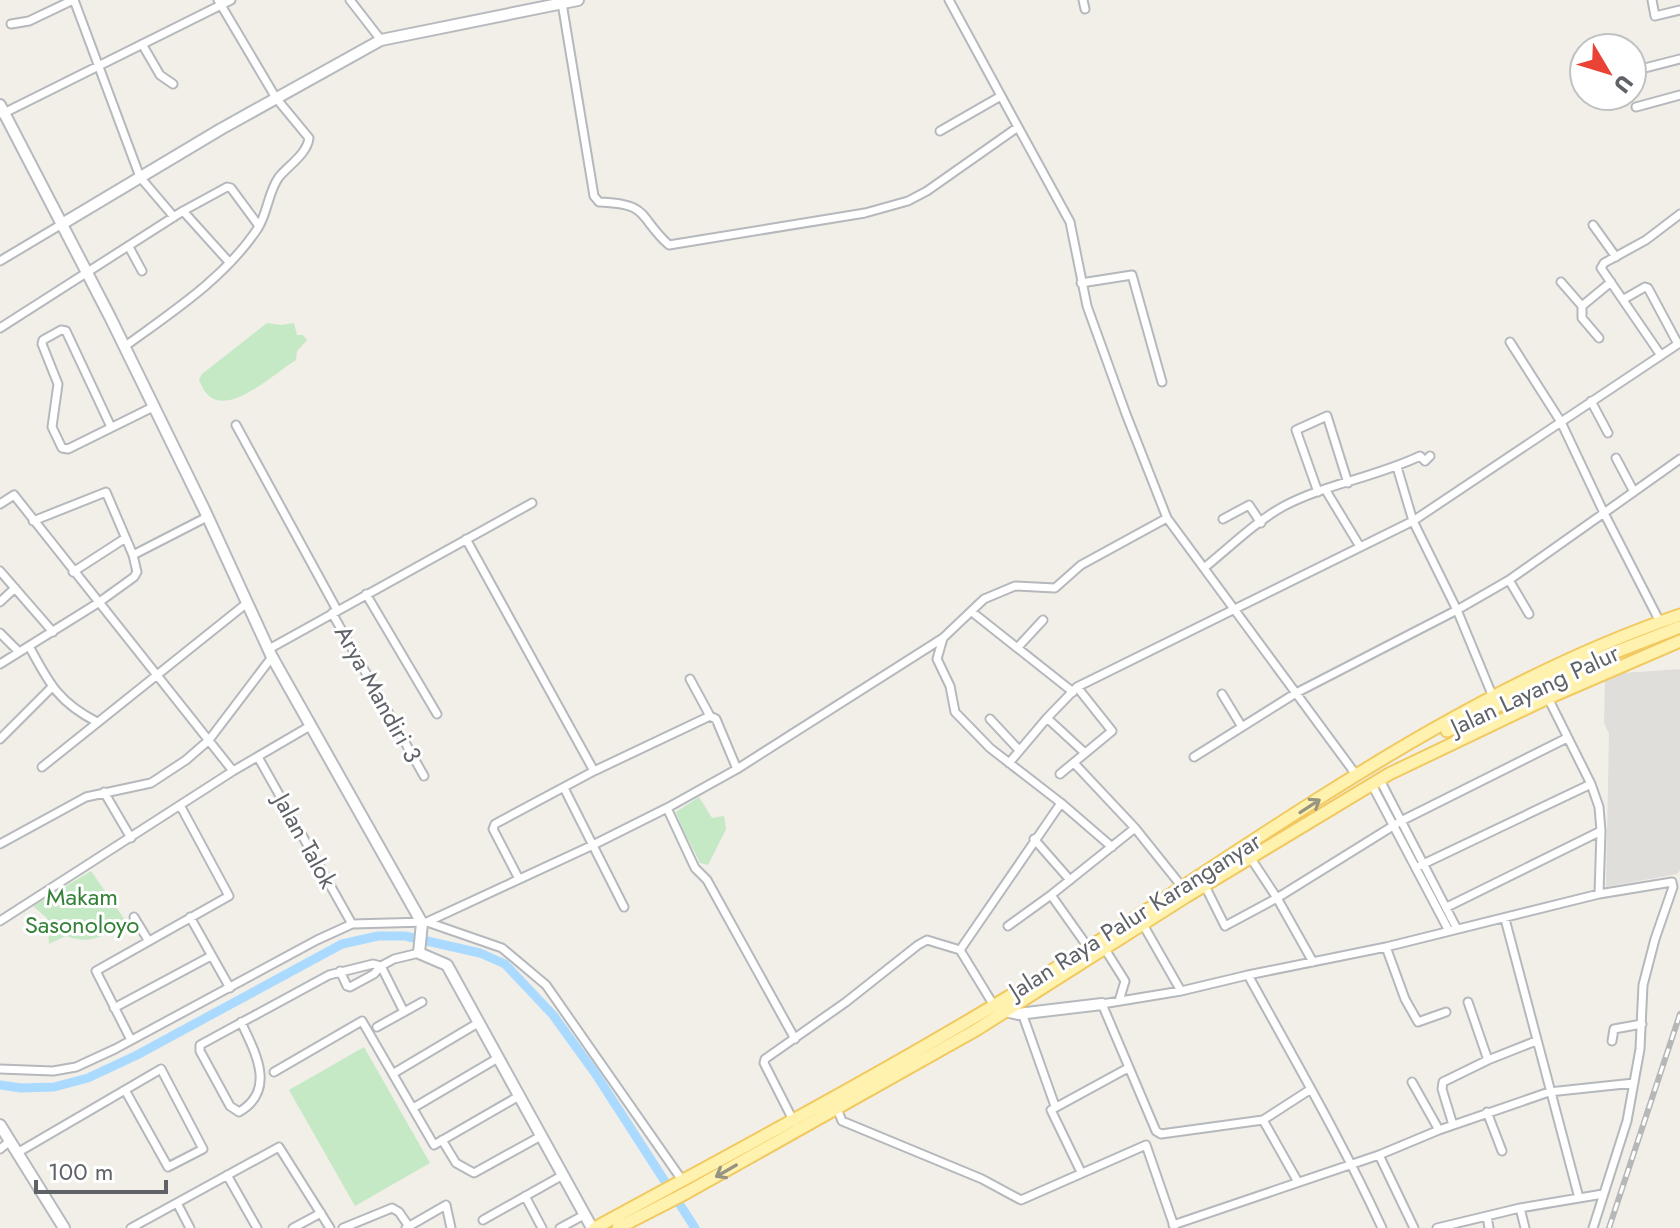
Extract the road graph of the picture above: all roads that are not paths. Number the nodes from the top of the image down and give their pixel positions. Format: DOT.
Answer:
graph roads {
  1 [pos="74,0"];
  2 [pos="231,0"];
  3 [pos="350,0"];
  4 [pos="578,0"];
  5 [pos="949,0"];
  6 [pos="1083,0"];
  7 [pos="1652,0"];
  8 [pos="219,2"];
  9 [pos="562,3"];
  10 [pos="1085,9"];
  11 [pos="1680,10"];
  12 [pos="11,24"];
  13 [pos="381,40"];
  14 [pos="142,44"];
  15 [pos="1680,59"];
  16 [pos="97,66"];
  17 [pos="1648,67"];
  18 [pos="173,84"];
  19 [pos="1680,95"];
  20 [pos="1001,96"];
  21 [pos="276,98"];
  22 [pos="1648,104"];
  23 [pos="1,111"];
  24 [pos="1018,127"];
  25 [pos="940,131"];
  26 [pos="140,177"];
  27 [pos="183,211"];
  28 [pos="1680,214"];
  29 [pos="174,217"];
  30 [pos="62,224"];
  31 [pos="1593,225"];
  32 [pos="259,226"];
  33 [pos="129,247"];
  34 [pos="1616,257"];
  35 [pos="0,261"];
  36 [pos="229,262"];
  37 [pos="142,271"];
  38 [pos="88,274"];
  39 [pos="1561,282"];
  40 [pos="1611,282"];
  41 [pos="1081,283"];
  42 [pos="1624,299"];
  43 [pos="1582,306"];
  44 [pos="0,328"];
  45 [pos="1599,338"];
  46 [pos="1510,342"];
  47 [pos="1679,345"];
  48 [pos="124,347"];
  49 [pos="1660,354"];
  50 [pos="1162,382"];
  51 [pos="1591,401"];
  52 [pos="153,407"];
  53 [pos="1561,422"];
  54 [pos="236,425"];
  55 [pos="111,427"];
  56 [pos="1608,433"];
  57 [pos="1430,456"];
  58 [pos="1616,458"];
  59 [pos="1680,459"];
  60 [pos="1397,467"];
  61 [pos="1348,483"];
  62 [pos="1321,491"];
  63 [pos="1634,492"];
  64 [pos="532,503"];
  65 [pos="0,504"];
  66 [pos="1604,513"];
  67 [pos="207,517"];
  68 [pos="1167,518"];
  69 [pos="1223,519"];
  70 [pos="33,521"];
  71 [pos="1413,521"];
  72 [pos="1261,523"];
  73 [pos="124,539"];
  74 [pos="466,539"];
  75 [pos="1359,545"];
  76 [pos="133,555"];
  77 [pos="1204,568"];
  78 [pos="0,571"];
  79 [pos="73,572"];
  80 [pos="1509,580"];
  81 [pos="15,588"];
  82 [pos="366,594"];
  83 [pos="0,602"];
  84 [pos="98,603"];
  85 [pos="247,603"];
  86 [pos="1233,608"];
  87 [pos="1457,610"];
  88 [pos="334,611"];
  89 [pos="972,612"];
  90 [pos="1529,614"];
  91 [pos="1680,615"];
  92 [pos="1043,620"];
  93 [pos="1660,622"];
  94 [pos="1680,627"];
  95 [pos="53,632"];
  96 [pos="0,633"];
  97 [pos="943,638"];
  98 [pos="1680,639"];
  99 [pos="29,646"];
  100 [pos="1018,647"];
  101 [pos="19,652"];
  102 [pos="270,653"];
  103 [pos="0,664"];
  104 [pos="156,674"];
  105 [pos="690,679"];
  106 [pos="51,688"];
  107 [pos="1075,690"];
  108 [pos="1296,693"];
  109 [pos="1222,694"];
  110 [pos="1493,697"];
  111 [pos="1548,698"];
  112 [pos="437,714"];
  113 [pos="710,716"];
  114 [pos="1047,718"];
  115 [pos="990,719"];
  116 [pos="1477,721"];
  117 [pos="97,722"];
  118 [pos="310,726"];
  119 [pos="1242,727"];
  120 [pos="1567,738"];
  121 [pos="0,739"];
  122 [pos="209,740"];
  123 [pos="1019,750"];
  124 [pos="1085,753"];
  125 [pos="1391,756"];
  126 [pos="258,757"];
  127 [pos="1194,757"];
  128 [pos="1009,763"];
  129 [pos="1074,763"];
  130 [pos="42,767"];
  131 [pos="737,769"];
  132 [pos="233,771"];
  133 [pos="594,771"];
  134 [pos="1395,771"];
  135 [pos="1060,774"];
  136 [pos="424,776"];
  137 [pos="1357,776"];
  138 [pos="1376,782"];
  139 [pos="1591,784"];
  140 [pos="564,788"];
  141 [pos="104,792"];
  142 [pos="1061,803"];
  143 [pos="181,807"];
  144 [pos="667,808"];
  145 [pos="1398,823"];
  146 [pos="1135,828"];
  147 [pos="1601,831"];
  148 [pos="131,838"];
  149 [pos="1034,839"];
  150 [pos="0,844"];
  151 [pos="593,845"];
  152 [pos="1112,847"];
  153 [pos="1247,853"];
  154 [pos="1420,865"];
  155 [pos="519,879"];
  156 [pos="1070,880"];
  157 [pos="1202,881"];
  158 [pos="1185,892"];
  159 [pos="1599,894"];
  160 [pos="1051,895"];
  161 [pos="1277,898"];
  162 [pos="624,907"];
  163 [pos="1447,907"];
  164 [pos="134,917"];
  165 [pos="190,917"];
  166 [pos="1505,919"];
  167 [pos="1140,920"];
  168 [pos="0,921"];
  169 [pos="352,924"];
  170 [pos="424,924"];
  171 [pos="1008,926"];
  172 [pos="1453,930"];
  173 [pos="148,940"];
  174 [pos="1102,944"];
  175 [pos="1386,947"];
  176 [pos="960,950"];
  177 [pos="420,951"];
  178 [pos="1091,951"];
  179 [pos="211,956"];
  180 [pos="1313,962"];
  181 [pos="381,966"];
  182 [pos="340,971"];
  183 [pos="1248,975"];
  184 [pos="230,988"];
  185 [pos="1181,991"];
  186 [pos="1119,1001"];
  187 [pos="422,1002"];
  188 [pos="1468,1002"];
  189 [pos="1102,1004"];
  190 [pos="114,1008"];
  191 [pos="998,1008"];
  192 [pos="404,1012"];
  193 [pos="1446,1012"];
  194 [pos="1022,1013"];
  195 [pos="241,1022"];
  196 [pos="478,1023"];
  197 [pos="1642,1024"];
  198 [pos="377,1027"];
  199 [pos="795,1039"];
  200 [pos="131,1040"];
  201 [pos="1536,1041"];
  202 [pos="1612,1041"];
  203 [pos="498,1058"];
  204 [pos="1488,1060"];
  205 [pos="1128,1068"];
  206 [pos="0,1069"];
  207 [pos="274,1072"];
  208 [pos="394,1073"];
  209 [pos="1412,1082"];
  210 [pos="1634,1083"];
  211 [pos="1311,1089"];
  212 [pos="125,1090"];
  213 [pos="1549,1092"];
  214 [pos="519,1096"];
  215 [pos="834,1103"];
  216 [pos="1055,1106"];
  217 [pos="413,1108"];
  218 [pos="1487,1112"];
  219 [pos="1263,1120"];
  220 [pos="795,1124"];
  221 [pos="0,1125"];
  222 [pos="1453,1125"];
  223 [pos="1439,1130"];
  224 [pos="541,1136"];
  225 [pos="442,1140"];
  226 [pos="10,1141"];
  227 [pos="0,1149"];
  228 [pos="1502,1151"];
  229 [pos="17,1153"];
  230 [pos="1379,1155"];
  231 [pos="1353,1164"];
  232 [pos="1081,1172"];
  233 [pos="227,1175"];
  234 [pos="563,1175"];
  235 [pos="679,1182"];
  236 [pos="1298,1182"];
  237 [pos="1603,1194"];
  238 [pos="525,1196"];
  239 [pos="664,1197"];
  240 [pos="1579,1198"];
  241 [pos="177,1203"];
  242 [pos="1520,1208"];
  243 [pos="321,1213"];
  244 [pos="584,1215"];
  245 [pos="1487,1216"];
  246 [pos="483,1220"];
  247 [pos="1174,1226"];
  248 [pos="64,1228"];
  249 [pos="131,1228"];
  250 [pos="190,1228"];
  251 [pos="257,1228"];
  252 [pos="293,1228"];
  253 [pos="330,1228"];
  254 [pos="343,1228"];
  255 [pos="408,1228"];
  256 [pos="451,1228"];
  257 [pos="542,1228"];
  258 [pos="560,1228"];
  259 [pos="594,1228"];
  260 [pos="618,1228"];
  261 [pos="1382,1228"];
  262 [pos="1414,1228"];
  263 [pos="1437,1228"];
  264 [pos="1489,1228"];
  265 [pos="1525,1228"];
  266 [pos="1593,1228"];
  1 -- 12 [label="street"];
  1 -- 16 [label="street"];
  2 -- 8 [label="street"];
  3 -- 13 [label="street"];
  4 -- 9 [label="street"];
  5 -- 20 [label="street"];
  6 -- 10 [label="street"];
  7 -- 11 [label="street"];
  8 -- 14 [label="street"];
  8 -- 21 [label="street"];
  9 -- 13 [label="street"];
  9 -- 24 [label="street"];
  13 -- 21 [label="street"];
  14 -- 16 [label="street"];
  14 -- 18 [label="street"];
  15 -- 17 [label="street"];
  16 -- 23 [label="street"];
  16 -- 26 [label="street"];
  19 -- 22 [label="street"];
  20 -- 24 [label="street"];
  20 -- 25 [label="street"];
  21 -- 26 [label="street"];
  21 -- 32 [label="street"];
  23 -- 30 [label="street"];
  24 -- 41 [label="street"];
  26 -- 29 [label="street"];
  26 -- 30 [label="street"];
  27 -- 29 [label="street"];
  27 -- 32 [label="street"];
  27 -- 36 [label="street"];
  28 -- 34 [label="street"];
  29 -- 33 [label="street"];
  30 -- 35 [label="street"];
  30 -- 38 [label="street"];
  31 -- 34 [label="street"];
  32 -- 36 [label="street"];
  33 -- 37 [label="street"];
  33 -- 38 [label="street"];
  34 -- 40 [label="street"];
  36 -- 48 [label="street"];
  38 -- 44 [label="street"];
  38 -- 48 [label="street"];
  39 -- 43 [label="street"];
  40 -- 42 [label="street"];
  40 -- 43 [label="street"];
  41 -- 50 [label="street"];
  41 -- 68 [label="street"];
  42 -- 47 [label="street"];
  42 -- 49 [label="street"];
  43 -- 45 [label="street"];
  46 -- 53 [label="street"];
  47 -- 49 [label="street"];
  48 -- 52 [label="street"];
  49 -- 51 [label="street"];
  51 -- 53 [label="street"];
  51 -- 56 [label="street"];
  52 -- 55 [label="street"];
  52 -- 67 [label="street"];
  53 -- 66 [label="street"];
  53 -- 71 [label="street"];
  54 -- 88 [label="street, Arya Mandiri 3"];
  55 -- 55 [label="street"];
  57 -- 60 [label="street"];
  58 -- 63 [label="street"];
  59 -- 63 [label="street"];
  60 -- 61 [label="street"];
  60 -- 71 [label="street"];
  61 -- 62 [label="street"];
  61 -- 62 [label="street"];
  62 -- 72 [label="street"];
  62 -- 75 [label="street"];
  63 -- 66 [label="street"];
  64 -- 74 [label="street"];
  65 -- 70 [label="street"];
  66 -- 80 [label="street"];
  66 -- 93 [label="street"];
  67 -- 76 [label="street"];
  67 -- 85 [label="street"];
  68 -- 77 [label="street"];
  68 -- 89 [label="street"];
  69 -- 72 [label="street"];
  70 -- 73 [label="street"];
  70 -- 79 [label="street"];
  71 -- 75 [label="street"];
  71 -- 87 [label="street"];
  72 -- 77 [label="street"];
  73 -- 76 [label="street"];
  73 -- 79 [label="street"];
  74 -- 82 [label="street"];
  74 -- 133 [label="street"];
  75 -- 86 [label="street"];
  76 -- 84 [label="street"];
  77 -- 86 [label="street"];
  78 -- 81 [label="street"];
  79 -- 84 [label="street"];
  80 -- 87 [label="street"];
  80 -- 90 [label="street"];
  81 -- 83 [label="street"];
  81 -- 95 [label="street"];
  82 -- 88 [label="street"];
  82 -- 112 [label="street"];
  84 -- 95 [label="street"];
  84 -- 104 [label="street"];
  85 -- 102 [label="street"];
  85 -- 104 [label="street"];
  86 -- 107 [label="street"];
  86 -- 108 [label="street"];
  87 -- 108 [label="street"];
  87 -- 110 [label="street"];
  88 -- 102 [label="street"];
  88 -- 136 [label="street, Arya Mandiri 3"];
  89 -- 97 [label="street"];
  89 -- 100 [label="street"];
  91 -- 93 [label="main road, Jalan Raya Palur Karanganyar"];
  92 -- 100 [label="street"];
  93 -- 110 [label="main road, Jalan Raya Palur Karanganyar"];
  94 -- 116 [label="main road, Jalan Layang Palur"];
  95 -- 99 [label="street"];
  96 -- 101 [label="street"];
  97 -- 128 [label="street"];
  97 -- 131 [label="street"];
  98 -- 111 [label="main road, Jalan Raya Palur Karanganyar"];
  98 -- 116 [label="main road, Jalan Layang Palur"];
  99 -- 101 [label="street"];
  99 -- 106 [label="street"];
  100 -- 107 [label="street"];
  101 -- 103 [label="street"];
  102 -- 118 [label="street"];
  102 -- 122 [label="street"];
  104 -- 117 [label="street"];
  104 -- 122 [label="street"];
  105 -- 113 [label="street"];
  106 -- 117 [label="street"];
  106 -- 121 [label="street"];
  107 -- 114 [label="street"];
  107 -- 124 [label="street"];
  108 -- 119 [label="street"];
  108 -- 137 [label="street"];
  109 -- 119 [label="street"];
  110 -- 125 [label="main road, Jalan Raya Palur Karanganyar"];
  111 -- 120 [label="street"];
  111 -- 134 [label="main road, Jalan Raya Palur Karanganyar"];
  113 -- 131 [label="street"];
  113 -- 133 [label="street"];
  114 -- 123 [label="street"];
  114 -- 124 [label="street"];
  115 -- 123 [label="street"];
  116 -- 125 [label="main road, Jalan Layang Palur"];
  116 -- 134 [label="main road, Jalan Layang Palur"];
  117 -- 130 [label="street"];
  118 -- 126 [label="street"];
  118 -- 170 [label="street"];
  119 -- 127 [label="street"];
  120 -- 139 [label="street"];
  120 -- 145 [label="street"];
  122 -- 132 [label="street"];
  122 -- 141 [label="street"];
  123 -- 128 [label="street"];
  124 -- 129 [label="street"];
  125 -- 137 [label="main road, Jalan Raya Palur Karanganyar"];
  126 -- 132 [label="street"];
  126 -- 169 [label="street, Jalan Talok"];
  128 -- 142 [label="street"];
  129 -- 135 [label="street"];
  129 -- 146 [label="street"];
  131 -- 144 [label="street"];
  132 -- 143 [label="street"];
  133 -- 140 [label="street"];
  134 -- 138 [label="main road, Jalan Raya Palur Karanganyar"];
  153 -- 137 [label="main road, Jalan Raya Palur Karanganyar, one-way"];
  138 -- 145 [label="street"];
  138 -- 153 [label="main road, Jalan Raya Palur Karanganyar"];
  139 -- 147 [label="street"];
  139 -- 154 [label="street"];
  140 -- 151 [label="street"];
  140 -- 155 [label="street"];
  141 -- 148 [label="street"];
  141 -- 150 [label="street"];
  142 -- 149 [label="street"];
  142 -- 152 [label="street"];
  143 -- 148 [label="street"];
  143 -- 165 [label="street"];
  144 -- 151 [label="street"];
  144 -- 199 [label="street"];
  145 -- 154 [label="street"];
  145 -- 161 [label="street"];
  146 -- 152 [label="street"];
  146 -- 158 [label="street"];
  147 -- 159 [label="street"];
  147 -- 163 [label="street"];
  148 -- 168 [label="street"];
  149 -- 156 [label="street"];
  149 -- 176 [label="street"];
  151 -- 155 [label="street"];
  151 -- 162 [label="street"];
  152 -- 156 [label="street"];
  153 -- 157 [label="main road, Jalan Raya Palur Karanganyar"];
  153 -- 161 [label="street"];
  154 -- 163 [label="street"];
  154 -- 172 [label="street"];
  155 -- 170 [label="street"];
  156 -- 160 [label="street"];
  157 -- 158 [label="main road, Jalan Raya Palur Karanganyar"];
  157 -- 161 [label="street"];
  158 -- 167 [label="main road, Jalan Raya Palur Karanganyar"];
  159 -- 166 [label="street"];
  159 -- 197 [label="street"];
  160 -- 171 [label="street"];
  160 -- 178 [label="street"];
  161 -- 180 [label="street"];
  163 -- 172 [label="street"];
  164 -- 173 [label="street"];
  165 -- 173 [label="street"];
  165 -- 179 [label="street"];
  166 -- 172 [label="street"];
  166 -- 201 [label="street"];
  167 -- 174 [label="main road, Jalan Raya Palur Karanganyar"];
  167 -- 185 [label="street"];
  169 -- 170 [label="street"];
  169 -- 184 [label="street"];
  170 -- 177 [label="street"];
  170 -- 235 [label="street"];
  172 -- 175 [label="street"];
  173 -- 190 [label="street"];
  174 -- 178 [label="main road, Jalan Raya Palur Karanganyar"];
  174 -- 186 [label="street"];
  175 -- 180 [label="street"];
  175 -- 193 [label="street"];
  176 -- 191 [label="street"];
  176 -- 199 [label="street"];
  177 -- 181 [label="street"];
  177 -- 196 [label="street"];
  178 -- 191 [label="main road, Jalan Raya Palur Karanganyar"];
  179 -- 184 [label="street"];
  179 -- 190 [label="street"];
  180 -- 183 [label="street"];
  181 -- 182 [label="street"];
  181 -- 182 [label="street"];
  181 -- 192 [label="street"];
  182 -- 195 [label="street"];
  183 -- 185 [label="street"];
  183 -- 211 [label="street"];
  184 -- 200 [label="street"];
  185 -- 186 [label="street"];
  186 -- 189 [label="street"];
  187 -- 192 [label="street"];
  188 -- 204 [label="street"];
  189 -- 194 [label="street"];
  189 -- 205 [label="street"];
  190 -- 200 [label="street"];
  191 -- 194 [label="street"];
  191 -- 215 [label="main road, Jalan Raya Palur Karanganyar"];
  192 -- 198 [label="street"];
  194 -- 216 [label="street"];
  195 -- 195 [label="street"];
  196 -- 203 [label="street"];
  196 -- 208 [label="street"];
  197 -- 202 [label="street"];
  197 -- 210 [label="street"];
  199 -- 220 [label="street"];
  200 -- 206 [label="street"];
  201 -- 204 [label="street"];
  201 -- 213 [label="street"];
  203 -- 214 [label="street"];
  203 -- 217 [label="street"];
  204 -- 222 [label="street"];
  205 -- 216 [label="street"];
  205 -- 219 [label="street"];
  207 -- 208 [label="street"];
  208 -- 217 [label="street"];
  209 -- 223 [label="street"];
  210 -- 213 [label="street"];
  210 -- 237 [label="street"];
  211 -- 219 [label="street"];
  211 -- 231 [label="street"];
  212 -- 212 [label="street"];
  212 -- 229 [label="street"];
  213 -- 218 [label="street"];
  213 -- 240 [label="street"];
  214 -- 224 [label="street"];
  214 -- 225 [label="street"];
  215 -- 220 [label="main road, Jalan Raya Palur Karanganyar"];
  215 -- 232 [label="street"];
  216 -- 232 [label="street"];
  217 -- 225 [label="street"];
  218 -- 222 [label="street"];
  218 -- 228 [label="street"];
  219 -- 236 [label="street"];
  220 -- 235 [label="main road, Jalan Raya Palur Karanganyar"];
  220 -- 239 [label="main road, Jalan Raya Palur Karanganyar, one-way"];
  221 -- 226 [label="street"];
  222 -- 223 [label="street"];
  223 -- 230 [label="street"];
  224 -- 225 [label="street"];
  224 -- 234 [label="street"];
  226 -- 227 [label="street"];
  226 -- 229 [label="street"];
  229 -- 248 [label="street"];
  230 -- 231 [label="street"];
  230 -- 262 [label="street"];
  231 -- 236 [label="street"];
  231 -- 261 [label="street"];
  232 -- 247 [label="street"];
  233 -- 241 [label="street"];
  233 -- 243 [label="street"];
  233 -- 251 [label="street"];
  234 -- 238 [label="street"];
  234 -- 244 [label="street"];
  235 -- 239 [label="main road, Jalan Raya Palur Karanganyar"];
  236 -- 247 [label="street"];
  237 -- 240 [label="street"];
  237 -- 266 [label="street"];
  238 -- 246 [label="street"];
  238 -- 257 [label="street"];
  239 -- 259 [label="main road, Jalan Raya Palur Karanganyar"];
  239 -- 260 [label="main road, Jalan Raya Palur Karanganyar"];
  240 -- 242 [label="street"];
  241 -- 249 [label="street"];
  241 -- 250 [label="street"];
  242 -- 245 [label="street"];
  242 -- 265 [label="street"];
  243 -- 252 [label="street"];
  243 -- 253 [label="street"];
  244 -- 258 [label="street"];
  244 -- 259 [label="street"];
  245 -- 263 [label="street"];
  245 -- 264 [label="street"];
  254 -- 255 [label="street"];
  255 -- 256 [label="street"];
}
